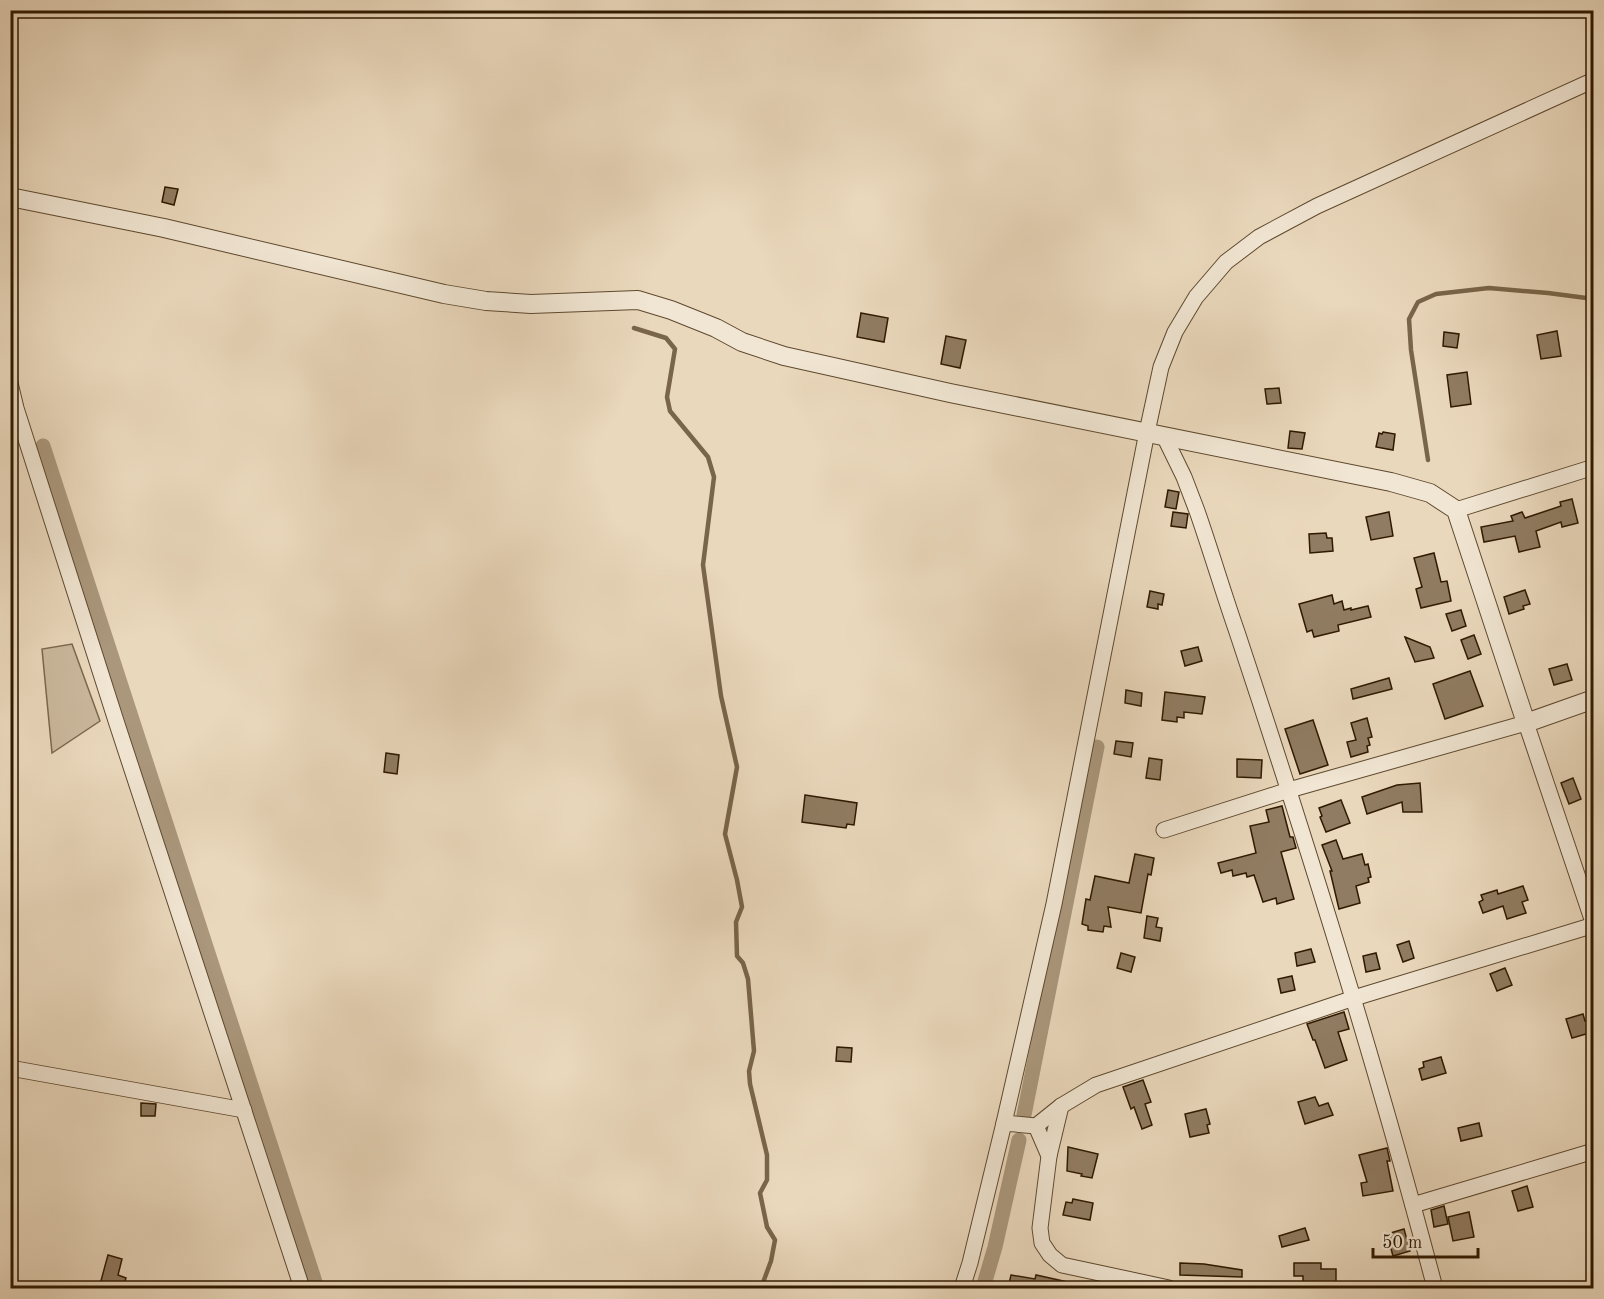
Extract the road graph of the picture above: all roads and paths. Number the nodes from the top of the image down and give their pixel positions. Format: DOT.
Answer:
graph roads {
  1 [pos="1593,80"];
  2 [pos="10,197"];
  3 [pos="10,383"];
  4 [pos="1155,434"];
  5 [pos="1593,467"];
  6 [pos="1456,510"];
  7 [pos="1593,699"];
  8 [pos="1526,723"];
  9 [pos="1289,790"];
  10 [pos="1164,830"];
  11 [pos="1593,925"];
  12 [pos="1354,998"];
  13 [pos="10,1068"];
  14 [pos="1061,1106"];
  15 [pos="244,1110"];
  16 [pos="1004,1123"];
  17 [pos="1036,1126"];
  18 [pos="1593,1151"];
  19 [pos="1049,1156"];
  20 [pos="1413,1205"];
  21 [pos="302,1288"];
  22 [pos="962,1288"];
  23 [pos="1168,1288"];
  24 [pos="1435,1288"];
  1 -- 4 [label="street"];
  2 -- 4 [label="street"];
  3 -- 15 [label="street"];
  4 -- 6 [label="street"];
  4 -- 9 [label="street"];
  4 -- 16 [label="street"];
  5 -- 6 [label="street"];
  6 -- 8 [label="street"];
  7 -- 8 [label="street"];
  8 -- 9 [label="street"];
  8 -- 11 [label="street"];
  9 -- 10 [label="street"];
  9 -- 12 [label="street"];
  11 -- 12 [label="street"];
  12 -- 14 [label="street"];
  12 -- 20 [label="street"];
  13 -- 15 [label="street"];
  14 -- 17 [label="street"];
  14 -- 19 [label="street"];
  15 -- 21 [label="street"];
  16 -- 17 [label="street"];
  16 -- 22 [label="street"];
  17 -- 19 [label="street"];
  18 -- 20 [label="street"];
  19 -- 23 [label="street"];
  20 -- 24 [label="street"];
}
